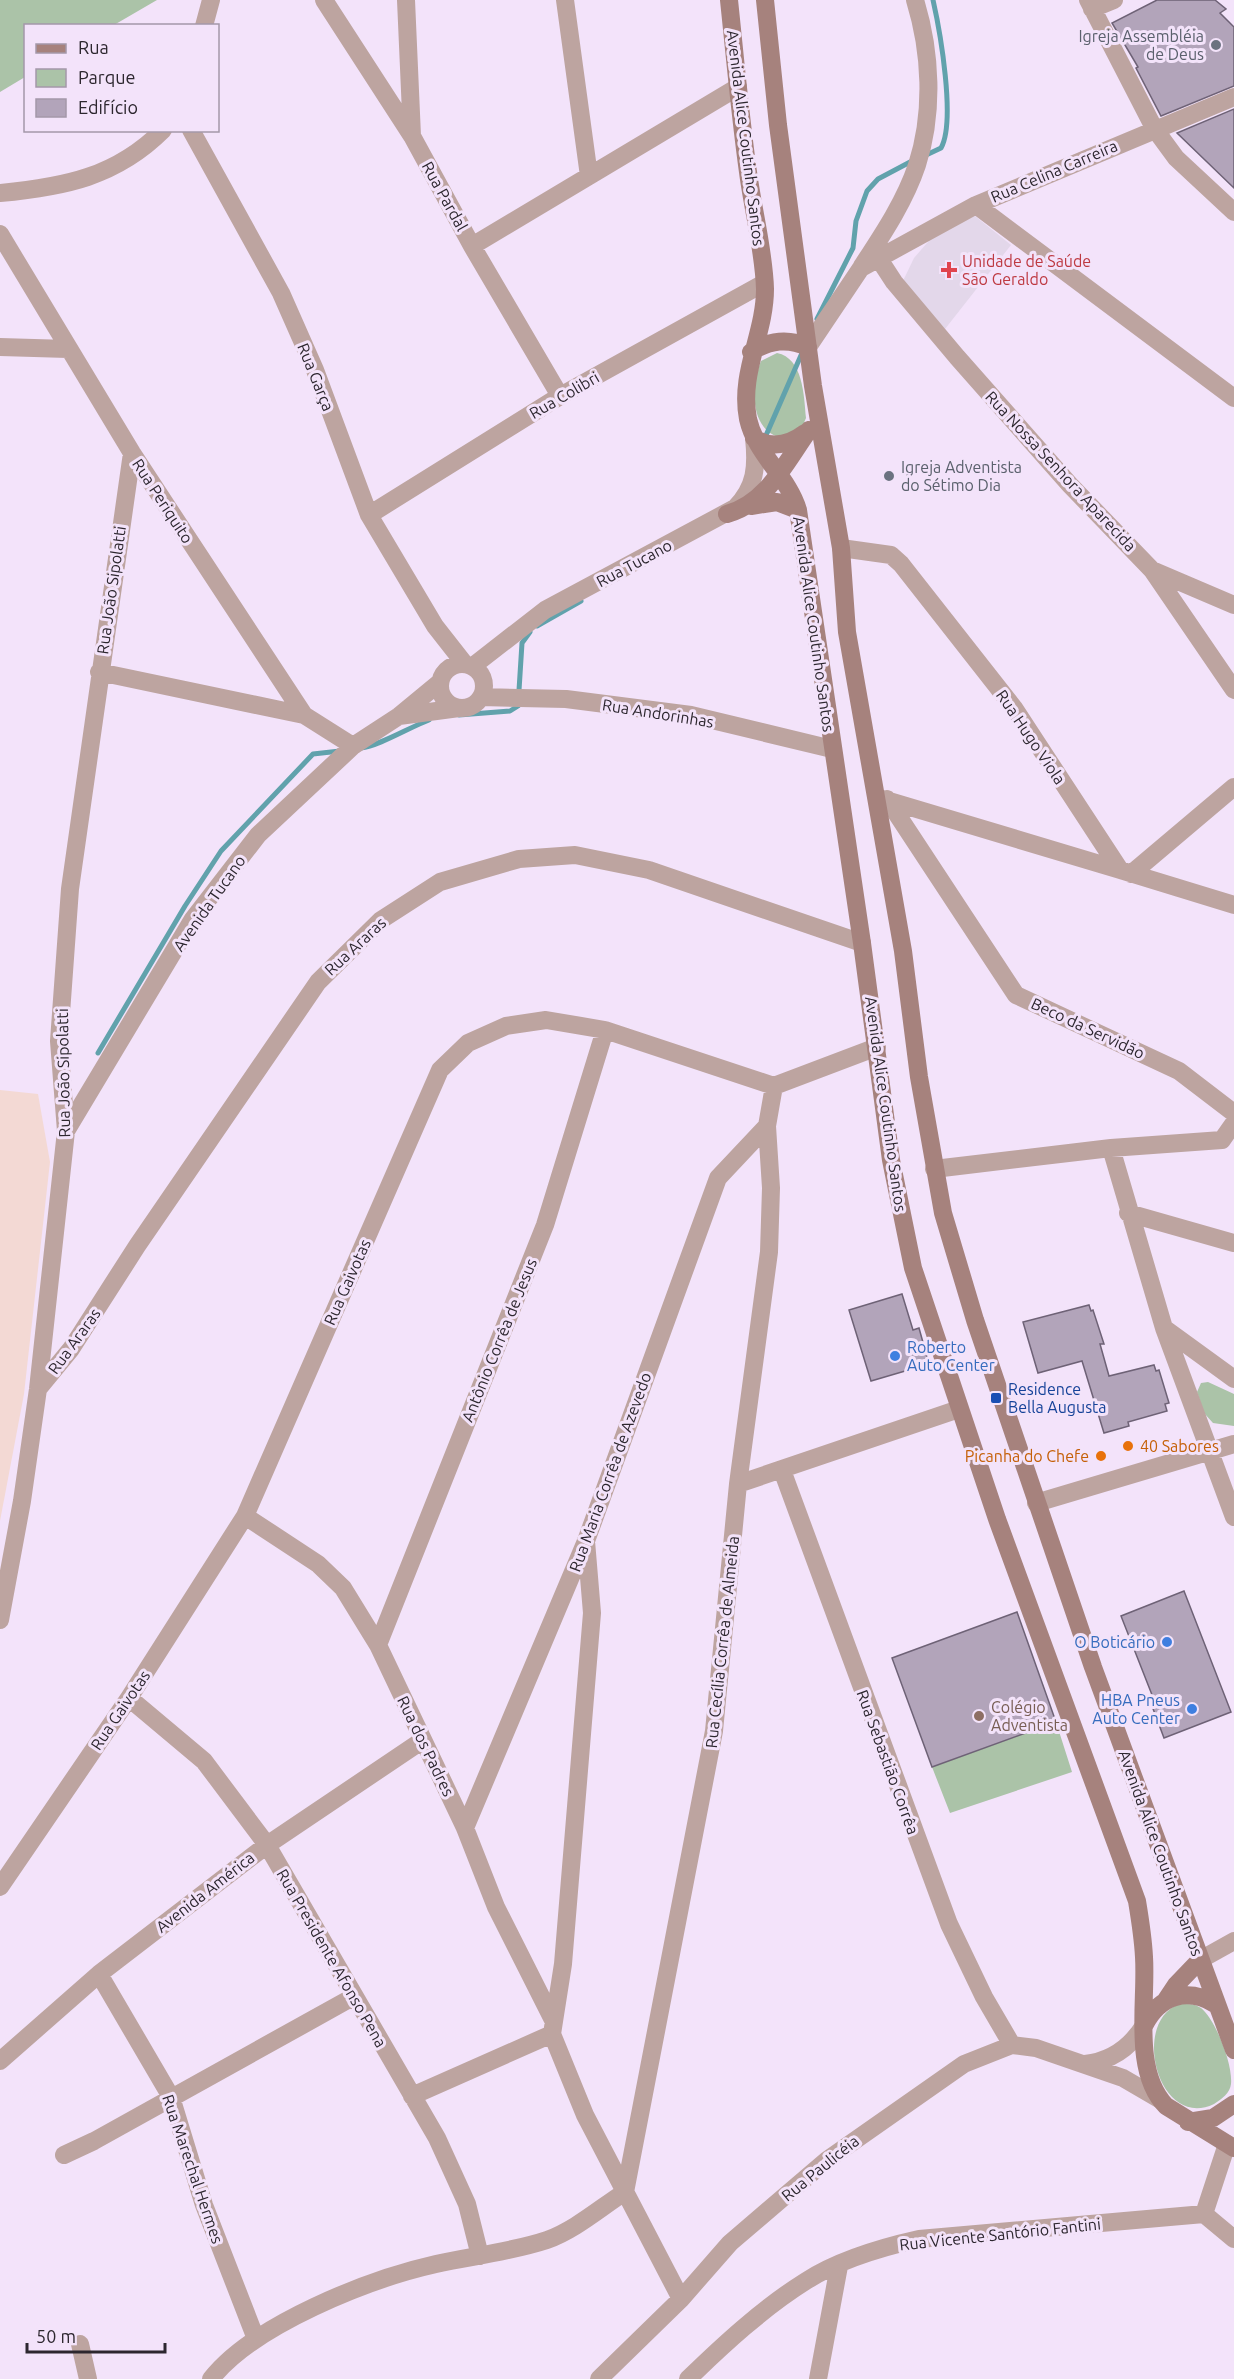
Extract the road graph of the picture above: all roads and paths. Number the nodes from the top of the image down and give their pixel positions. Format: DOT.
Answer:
graph roads {
  1 [pos="211,0"];
  2 [pos="324,0"];
  3 [pos="406,0"];
  4 [pos="565,0"];
  5 [pos="729,0"];
  6 [pos="765,0"];
  7 [pos="915,0"];
  8 [pos="1114,0"];
  9 [pos="1090,5"];
  10 [pos="205,24"];
  11 [pos="738,87"];
  12 [pos="1234,97"];
  13 [pos="1154,128"];
  14 [pos="161,132"];
  15 [pos="192,132"];
  16 [pos="412,136"];
  17 [pos="590,176"];
  18 [pos="0,193"];
  19 [pos="976,205"];
  20 [pos="1234,212"];
  21 [pos="0,234"];
  22 [pos="472,246"];
  23 [pos="879,259"];
  24 [pos="861,268"];
  25 [pos="764,283"];
  26 [pos="0,347"];
  27 [pos="808,347"];
  28 [pos="68,349"];
  29 [pos="752,352"];
  30 [pos="560,396"];
  31 [pos="1234,398"];
  32 [pos="814,426"];
  33 [pos="754,438"];
  34 [pos="132,453"];
  35 [pos="778,474"];
  36 [pos="749,506"];
  37 [pos="798,510"];
  38 [pos="727,514"];
  39 [pos="369,515"];
  40 [pos="841,548"];
  41 [pos="1152,570"];
  42 [pos="1234,605"];
  43 [pos="435,626"];
  44 [pos="469,665"];
  45 [pos="99,672"];
  46 [pos="440,679"];
  47 [pos="1234,690"];
  48 [pos="481,697"];
  49 [pos="459,708"];
  50 [pos="304,715"];
  51 [pos="399,716"];
  52 [pos="353,746"];
  53 [pos="832,749"];
  54 [pos="1234,787"];
  55 [pos="881,798"];
  56 [pos="1126,872"];
  57 [pos="1234,905"];
  58 [pos="862,943"];
  59 [pos="605,1030"];
  60 [pos="877,1047"];
  61 [pos="774,1086"];
  62 [pos="1234,1113"];
  63 [pos="1234,1123"];
  64 [pos="766,1126"];
  65 [pos="66,1131"];
  66 [pos="1111,1148"];
  67 [pos="934,1169"];
  68 [pos="1128,1213"];
  69 [pos="1234,1243"];
  70 [pos="1164,1328"];
  71 [pos="1234,1379"];
  72 [pos="38,1389"];
  73 [pos="959,1409"];
  74 [pos="1234,1444"];
  75 [pos="1209,1452"];
  76 [pos="782,1470"];
  77 [pos="738,1484"];
  78 [pos="1036,1503"];
  79 [pos="245,1516"];
  80 [pos="1234,1517"];
  81 [pos="586,1541"];
  82 [pos="0,1620"];
  83 [pos="378,1645"];
  84 [pos="129,1698"];
  85 [pos="423,1740"];
  86 [pos="465,1828"];
  87 [pos="267,1845"];
  88 [pos="0,1887"];
  89 [pos="1234,1941"];
  90 [pos="1200,1960"];
  91 [pos="99,1974"];
  92 [pos="353,1996"];
  93 [pos="1166,2000"];
  94 [pos="1215,2004"];
  95 [pos="1145,2024"];
  96 [pos="552,2027"];
  97 [pos="1012,2045"];
  98 [pos="1234,2050"];
  99 [pos="0,2061"];
  100 [pos="1085,2064"];
  101 [pos="412,2096"];
  102 [pos="171,2097"];
  103 [pos="1159,2099"];
  104 [pos="1234,2104"];
  105 [pos="1188,2122"];
  106 [pos="1232,2140"];
  107 [pos="64,2155"];
  108 [pos="625,2192"];
  109 [pos="1204,2214"];
  110 [pos="1234,2239"];
  111 [pos="480,2256"];
  112 [pos="839,2266"];
  113 [pos="681,2299"];
  114 [pos="256,2339"];
  115 [pos="80,2344"];
  116 [pos="88,2379"];
  117 [pos="211,2379"];
  118 [pos="599,2379"];
  119 [pos="688,2379"];
  120 [pos="818,2379"];
  1 -- 10 [label="street"];
  2 -- 16 [label="street, Rua Pardal"];
  3 -- 16 [label="street"];
  4 -- 17 [label="street"];
  5 -- 11 [label="main road, Avenida Alice Coutinho Santos"];
  6 -- 27 [label="main road, Avenida Alice Coutinho Santos"];
  7 -- 24 [label="street"];
  8 -- 9 [label="street"];
  9 -- 13 [label="street"];
  11 -- 17 [label="street"];
  11 -- 25 [label="main road, Avenida Alice Coutinho Santos"];
  12 -- 13 [label="street, Rua Celina Carreira"];
  13 -- 19 [label="street, Rua Celina Carreira"];
  13 -- 20 [label="street"];
  14 -- 18 [label="street"];
  15 -- 39 [label="street, Rua Garça"];
  16 -- 22 [label="street, Rua Pardal"];
  17 -- 22 [label="street"];
  19 -- 23 [label="street, Rua Celina Carreira"];
  19 -- 31 [label="street"];
  21 -- 28 [label="street, Rua Periquito"];
  22 -- 30 [label="street, Rua Pardal"];
  23 -- 24 [label="street, Rua Celina Carreira"];
  23 -- 41 [label="street, Rua Nossa Senhora Aparecida"];
  24 -- 27 [label="street"];
  25 -- 29 [label="main road, Avenida Alice Coutinho Santos"];
  25 -- 30 [label="street, Rua Colibri"];
  26 -- 28 [label="street"];
  27 -- 29 [label="main road"];
  27 -- 32 [label="main road, Avenida Alice Coutinho Santos"];
  28 -- 34 [label="street, Rua Periquito"];
  29 -- 33 [label="main road, Avenida Alice Coutinho Santos"];
  30 -- 39 [label="street, Rua Colibri"];
  32 -- 33 [label="main road"];
  32 -- 35 [label="main road"];
  32 -- 40 [label="main road, Avenida Alice Coutinho Santos"];
  33 -- 35 [label="main road, Avenida Alice Coutinho Santos"];
  33 -- 38 [label="street, Rua Tucano"];
  34 -- 45 [label="street, Rua João Sipolatti"];
  34 -- 50 [label="street, Rua Periquito"];
  35 -- 36 [label="main road"];
  35 -- 37 [label="main road, Avenida Alice Coutinho Santos"];
  36 -- 37 [label="main road"];
  36 -- 38 [label="main road"];
  37 -- 53 [label="main road, Avenida Alice Coutinho Santos"];
  38 -- 44 [label="street, Rua Tucano"];
  39 -- 43 [label="street, Rua Garça"];
  40 -- 55 [label="main road, Avenida Alice Coutinho Santos"];
  40 -- 56 [label="street, Rua Hugo Viola"];
  41 -- 42 [label="street"];
  41 -- 47 [label="street, Rua Nossa Senhora Aparecida"];
  43 -- 44 [label="street, Rua Garça"];
  43 -- 46 [label="street, Rua Garça"];
  44 -- 46 [label="street"];
  44 -- 48 [label="street"];
  45 -- 50 [label="street"];
  45 -- 65 [label="street, Rua João Sipolatti"];
  46 -- 49 [label="street"];
  46 -- 51 [label="street, Avenida Tucano"];
  48 -- 49 [label="street"];
  48 -- 53 [label="street, Rua Andorinhas"];
  49 -- 51 [label="street, Avenida Tucano"];
  50 -- 52 [label="street, Rua Periquito"];
  51 -- 52 [label="street, Avenida Tucano"];
  52 -- 65 [label="street, Avenida Tucano"];
  53 -- 58 [label="main road, Avenida Alice Coutinho Santos"];
  54 -- 56 [label="street"];
  55 -- 56 [label="street"];
  55 -- 62 [label="street, Beco da Servidão"];
  55 -- 67 [label="main road, Avenida Alice Coutinho Santos"];
  56 -- 57 [label="street"];
  58 -- 60 [label="main road, Avenida Alice Coutinho Santos"];
  58 -- 72 [label="street, Rua Araras"];
  59 -- 61 [label="street, Rua Gaivotas"];
  59 -- 79 [label="street, Rua Gaivotas"];
  59 -- 83 [label="street, Antônio Corrêa de Jesus"];
  60 -- 61 [label="street"];
  60 -- 73 [label="main road, Avenida Alice Coutinho Santos"];
  61 -- 64 [label="street, Rua Cecília Corrêa de Almeida"];
  63 -- 66 [label="street"];
  64 -- 77 [label="street, Rua Cecília Corrêa de Almeida"];
  64 -- 81 [label="street, Rua Maria Corrêa de Azevedo"];
  65 -- 72 [label="street, Rua João Sipolatti"];
  66 -- 67 [label="street"];
  66 -- 68 [label="street"];
  67 -- 78 [label="main road, Avenida Alice Coutinho Santos"];
  68 -- 69 [label="street"];
  68 -- 70 [label="street"];
  70 -- 71 [label="street"];
  70 -- 75 [label="street"];
  72 -- 82 [label="street, Rua João Sipolatti"];
  73 -- 76 [label="street"];
  73 -- 95 [label="main road, Avenida Alice Coutinho Santos"];
  74 -- 75 [label="street"];
  75 -- 78 [label="street"];
  75 -- 80 [label="street"];
  76 -- 77 [label="street"];
  76 -- 97 [label="street, Rua Sebastião Corrêa"];
  77 -- 108 [label="street, Rua Cecília Corrêa de Almeida"];
  78 -- 90 [label="main road, Avenida Alice Coutinho Santos"];
  79 -- 83 [label="street, Rua dos Padres"];
  79 -- 84 [label="street, Rua Gaivotas"];
  81 -- 86 [label="street, Rua Maria Corrêa de Azevedo"];
  81 -- 96 [label="street"];
  83 -- 85 [label="street, Rua dos Padres"];
  84 -- 87 [label="street, Rua Presidente Afonso Pena"];
  84 -- 88 [label="street, Rua Gaivotas"];
  85 -- 86 [label="street, Rua dos Padres"];
  85 -- 87 [label="street, Avenida América"];
  86 -- 96 [label="street, Rua dos Padres"];
  87 -- 91 [label="street, Avenida América"];
  87 -- 92 [label="street, Rua Presidente Afonso Pena"];
  89 -- 90 [label="street"];
  90 -- 93 [label="main road"];
  90 -- 94 [label="main road, Avenida Alice Coutinho Santos"];
  91 -- 99 [label="street, Avenida América"];
  91 -- 102 [label="street, Rua Marechal Hermes"];
  92 -- 101 [label="street, Rua Presidente Afonso Pena"];
  92 -- 102 [label="street"];
  93 -- 94 [label="main road"];
  93 -- 95 [label="main road"];
  94 -- 98 [label="main road, Avenida Alice Coutinho Santos"];
  95 -- 100 [label="street"];
  95 -- 103 [label="main road, Avenida Alice Coutinho Santos"];
  96 -- 101 [label="street"];
  96 -- 108 [label="street, Rua dos Padres"];
  97 -- 100 [label="street"];
  97 -- 113 [label="street, Rua Paulicéia"];
  100 -- 103 [label="street"];
  101 -- 111 [label="street, Rua Presidente Afonso Pena"];
  102 -- 107 [label="street"];
  102 -- 114 [label="street, Rua Marechal Hermes"];
  103 -- 105 [label="main road, Avenida Alice Coutinho Santos"];
  104 -- 105 [label="main road"];
  105 -- 106 [label="main road, Avenida Alice Coutinho Santos"];
  106 -- 109 [label="street"];
  108 -- 111 [label="street"];
  108 -- 113 [label="street, Rua dos Padres"];
  109 -- 110 [label="street"];
  109 -- 112 [label="street, Rua Vicente Santório Fantini"];
  111 -- 114 [label="street"];
  112 -- 119 [label="street, Rua Vicente Santório Fantini"];
  112 -- 120 [label="street"];
  113 -- 118 [label="street, Rua Paulicéia"];
  114 -- 117 [label="street"];
  115 -- 116 [label="street"];
}
